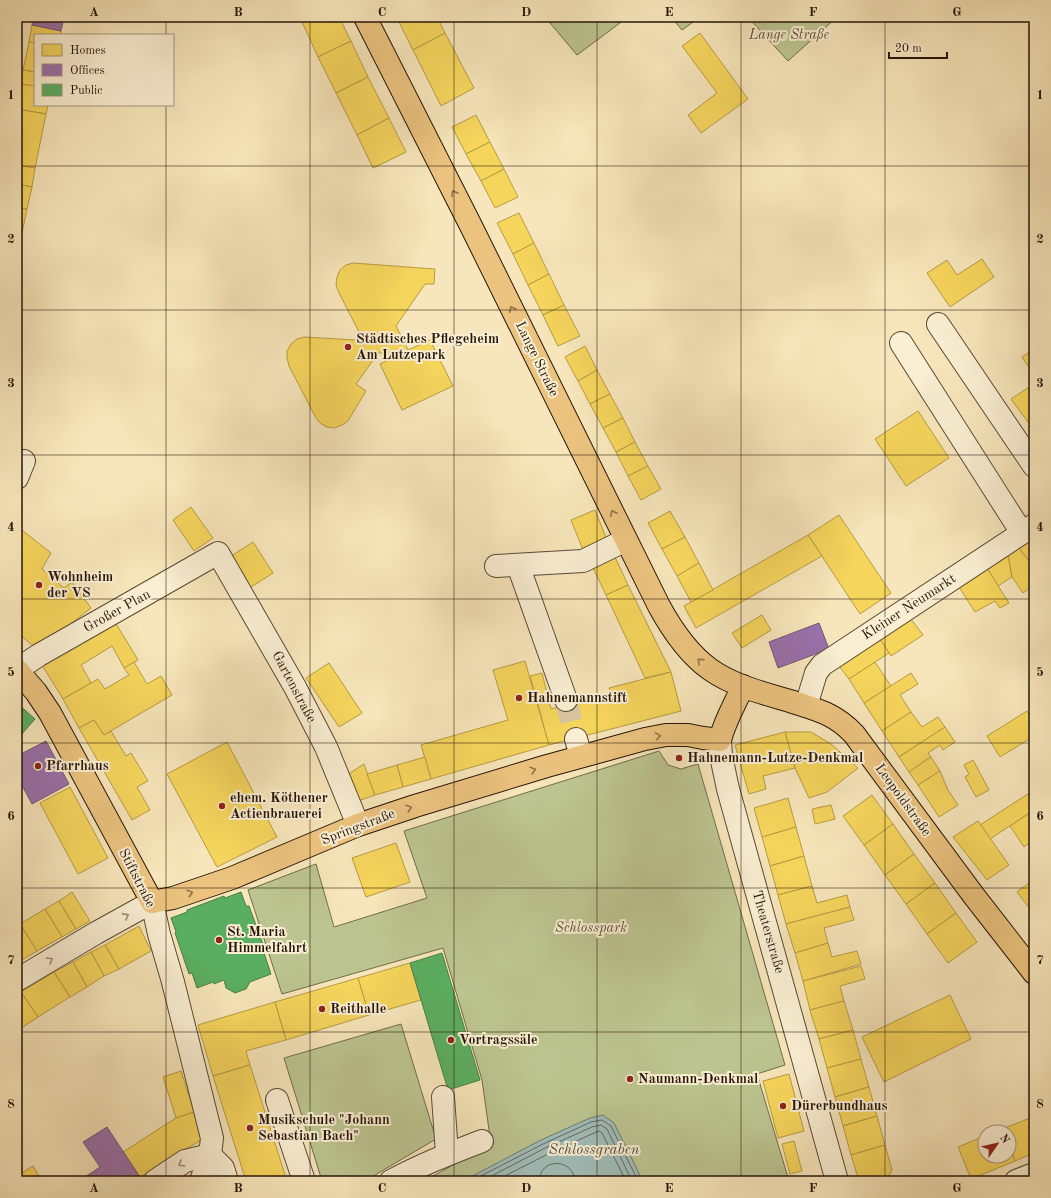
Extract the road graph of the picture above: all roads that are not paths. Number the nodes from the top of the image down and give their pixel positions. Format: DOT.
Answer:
graph roads {
  1 [pos="365,17"];
  2 [pos="938,324"];
  3 [pos="901,342"];
  4 [pos="1034,466"];
  5 [pos="1028,529"];
  6 [pos="626,540"];
  7 [pos="218,553"];
  8 [pos="518,565"];
  9 [pos="496,566"];
  10 [pos="18,670"];
  11 [pos="738,684"];
  12 [pos="566,700"];
  13 [pos="806,706"];
  14 [pos="720,740"];
  15 [pos="358,825"];
  16 [pos="152,902"];
  17 [pos="1034,973"];
  18 [pos="17,980"];
  19 [pos="443,1098"];
  20 [pos="277,1100"];
  21 [pos="482,1141"];
  22 [pos="447,1154"];
  23 [pos="210,1155"];
  24 [pos="1034,1174"];
  25 [pos="155,1181"];
  26 [pos="201,1181"];
  27 [pos="227,1181"];
  28 [pos="304,1181"];
  29 [pos="391,1181"];
  30 [pos="837,1181"];
  31 [pos="1016,1181"];
  6 -- 1 [label="main road, Lange Straße, one-way"];
  2 -- 4 [label="street"];
  3 -- 5 [label="street"];
  5 -- 13 [label="street, Kleiner Neumarkt"];
  6 -- 8 [label="street"];
  11 -- 6 [label="main road, Lange Straße, one-way"];
  7 -- 10 [label="street, Großer Plan"];
  7 -- 15 [label="street, Gartenstraße"];
  8 -- 9 [label="street"];
  8 -- 12 [label="street"];
  10 -- 16 [label="main road, Stiftstraße"];
  11 -- 13 [label="main road, Leopoldstraße"];
  11 -- 14 [label="main road, Theaterstraße"];
  13 -- 17 [label="main road, Leopoldstraße"];
  15 -- 14 [label="main road, Springstraße, one-way"];
  14 -- 30 [label="street, Theaterstraße"];
  16 -- 15 [label="main road, Springstraße, one-way"];
  18 -- 16 [label="street, Springstraße, one-way"];
  16 -- 23 [label="street, Stiftstraße"];
  19 -- 22 [label="street"];
  20 -- 28 [label="street"];
  21 -- 22 [label="street"];
  22 -- 29 [label="street"];
  23 -- 25 [label="street, one-way"];
  23 -- 26 [label="street, Stiftstraße"];
  23 -- 27 [label="street"];
  24 -- 31 [label="street"];
}
